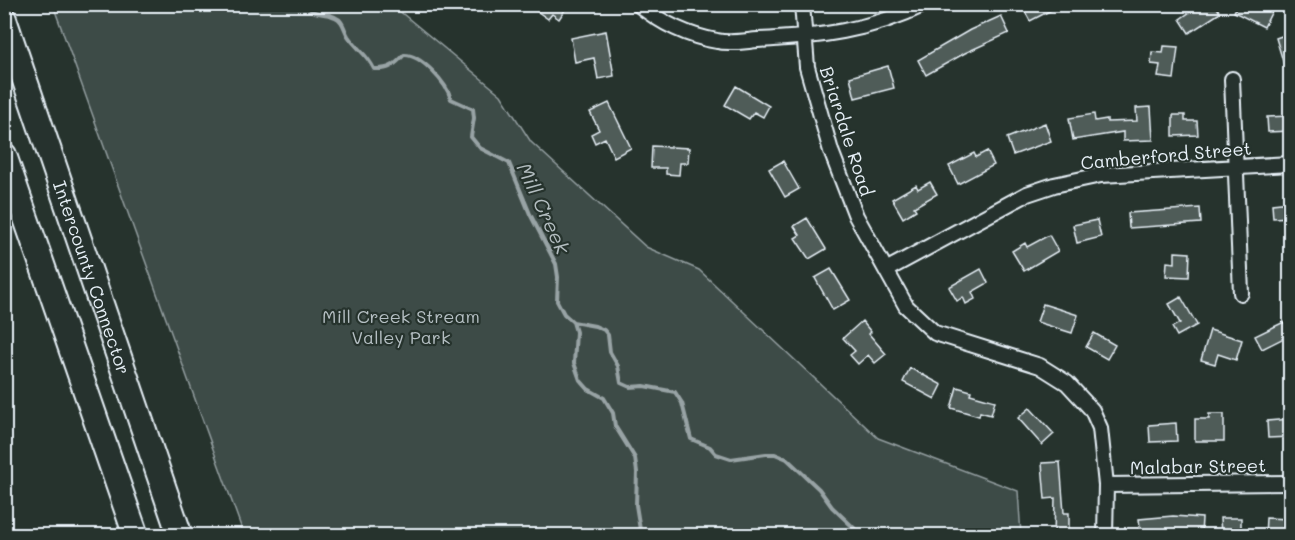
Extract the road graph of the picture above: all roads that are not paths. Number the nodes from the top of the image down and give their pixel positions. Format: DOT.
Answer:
graph roads {
  1 [pos="638,4"];
  2 [pos="802,4"];
  3 [pos="925,4"];
  4 [pos="4,19"];
  5 [pos="803,38"];
  6 [pos="1232,78"];
  7 [pos="4,155"];
  8 [pos="1290,164"];
  9 [pos="1236,167"];
  10 [pos="886,270"];
  11 [pos="1241,293"];
  12 [pos="1290,483"];
  13 [pos="1106,485"];
  14 [pos="136,536"];
  15 [pos="180,536"];
  16 [pos="1105,536"];
  1 -- 5 [label="street"];
  2 -- 5 [label="street, Briardale Road"];
  3 -- 5 [label="street"];
  4 -- 15 [label="highway, Intercounty Connector"];
  5 -- 10 [label="street, Briardale Road"];
  6 -- 9 [label="street"];
  7 -- 14 [label="highway"];
  8 -- 9 [label="street, Camberford Street"];
  9 -- 10 [label="street, Camberford Street"];
  9 -- 11 [label="street"];
  10 -- 13 [label="street, Briardale Road"];
  12 -- 13 [label="street, Malabar Street"];
  13 -- 16 [label="street, Briardale Road"];
}
